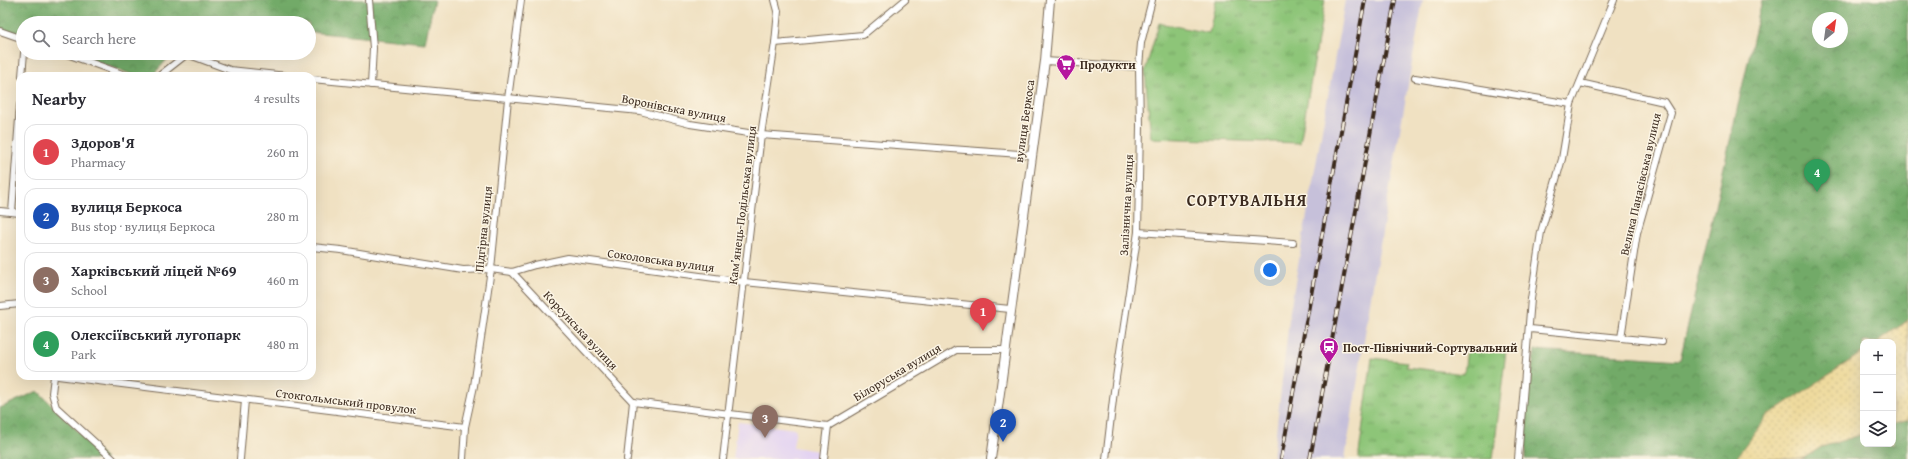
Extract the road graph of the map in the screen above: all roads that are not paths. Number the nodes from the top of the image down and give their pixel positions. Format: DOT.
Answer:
graph roads {
  1 [pos="369,0"];
  2 [pos="521,0"];
  3 [pos="775,0"];
  4 [pos="905,0"];
  5 [pos="1050,0"];
  6 [pos="1152,0"];
  7 [pos="1614,0"];
  8 [pos="0,31"];
  9 [pos="16,37"];
  10 [pos="775,43"];
  11 [pos="23,60"];
  12 [pos="80,60"];
  13 [pos="179,60"];
  14 [pos="203,60"];
  15 [pos="1045,61"];
  16 [pos="1138,68"];
  17 [pos="22,72"];
  18 [pos="107,72"];
  19 [pos="164,72"];
  20 [pos="249,72"];
  21 [pos="1415,78"];
  22 [pos="316,79"];
  23 [pos="1580,83"];
  24 [pos="371,85"];
  25 [pos="508,99"];
  26 [pos="1571,104"];
  27 [pos="761,134"];
  28 [pos="1032,156"];
  29 [pos="16,158"];
  30 [pos="0,211"];
  31 [pos="12,212"];
  32 [pos="16,212"];
  33 [pos="1138,232"];
  34 [pos="1293,243"];
  35 [pos="316,247"];
  36 [pos="491,269"];
  37 [pos="512,272"];
  38 [pos="744,282"];
  39 [pos="16,304"];
  40 [pos="0,306"];
  41 [pos="1010,309"];
  42 [pos="1530,329"];
  43 [pos="1621,338"];
  44 [pos="1662,342"];
  45 [pos="1005,350"];
  46 [pos="54,380"];
  47 [pos="89,380"];
  48 [pos="245,400"];
  49 [pos="633,402"];
  50 [pos="728,413"];
  51 [pos="828,426"];
  52 [pos="465,427"];
  53 [pos="113,459"];
  54 [pos="240,459"];
  55 [pos="463,459"];
  56 [pos="627,459"];
  57 [pos="723,459"];
  58 [pos="824,459"];
  59 [pos="990,459"];
  60 [pos="1106,459"];
  61 [pos="1518,459"];
  1 -- 24 [label="street"];
  2 -- 25 [label="street, Підгірна вулиця"];
  3 -- 10 [label="street, Кам’янець-Подільська вулиця"];
  4 -- 10 [label="street"];
  5 -- 15 [label="street, вулиця Беркоса"];
  6 -- 16 [label="street, Залізнична вулиця"];
  7 -- 23 [label="street"];
  8 -- 9 [label="street"];
  10 -- 27 [label="street, Кам’янець-Подільська вулиця"];
  11 -- 17 [label="street"];
  12 -- 18 [label="street"];
  13 -- 19 [label="street"];
  14 -- 20 [label="street"];
  15 -- 16 [label="street"];
  15 -- 28 [label="street, вулиця Беркоса"];
  16 -- 33 [label="street, Залізнична вулиця"];
  21 -- 26 [label="street"];
  22 -- 24 [label="street, Воронівська вулиця"];
  23 -- 26 [label="street"];
  23 -- 43 [label="street, Велика Панасівська вулиця"];
  24 -- 25 [label="street, Воронівська вулиця"];
  25 -- 27 [label="street, Воронівська вулиця"];
  25 -- 36 [label="street, Підгірна вулиця"];
  26 -- 42 [label="street"];
  27 -- 28 [label="street, Воронівська вулиця"];
  27 -- 38 [label="street, Кам’янець-Подільська вулиця"];
  28 -- 41 [label="street, вулиця Беркоса"];
  29 -- 31 [label="street"];
  30 -- 31 [label="street"];
  31 -- 32 [label="street"];
  33 -- 34 [label="street"];
  33 -- 60 [label="street, Залізнична вулиця"];
  35 -- 36 [label="street, Соколовська вулиця"];
  36 -- 37 [label="street, Соколовська вулиця"];
  36 -- 52 [label="street, Підгірна вулиця"];
  37 -- 38 [label="street, Соколовська вулиця"];
  37 -- 49 [label="street, Корсунська вулиця"];
  38 -- 41 [label="street, Соколовська вулиця"];
  38 -- 50 [label="street, Кам’янець-Подільська вулиця"];
  39 -- 40 [label="street"];
  41 -- 45 [label="street, вулиця Беркоса"];
  42 -- 43 [label="street"];
  42 -- 61 [label="street"];
  43 -- 44 [label="street"];
  45 -- 51 [label="street, Білоруська вулиця"];
  45 -- 59 [label="street, вулиця Беркоса"];
  46 -- 53 [label="street"];
  47 -- 48 [label="street, Стокгольмський провулок"];
  48 -- 52 [label="street, Стокгольмський провулок"];
  48 -- 54 [label="street"];
  49 -- 50 [label="street"];
  49 -- 56 [label="street"];
  50 -- 51 [label="street"];
  50 -- 57 [label="street, Кам’янець-Подільська вулиця"];
  51 -- 58 [label="street"];
  52 -- 55 [label="street, Підгірна вулиця"];
}
